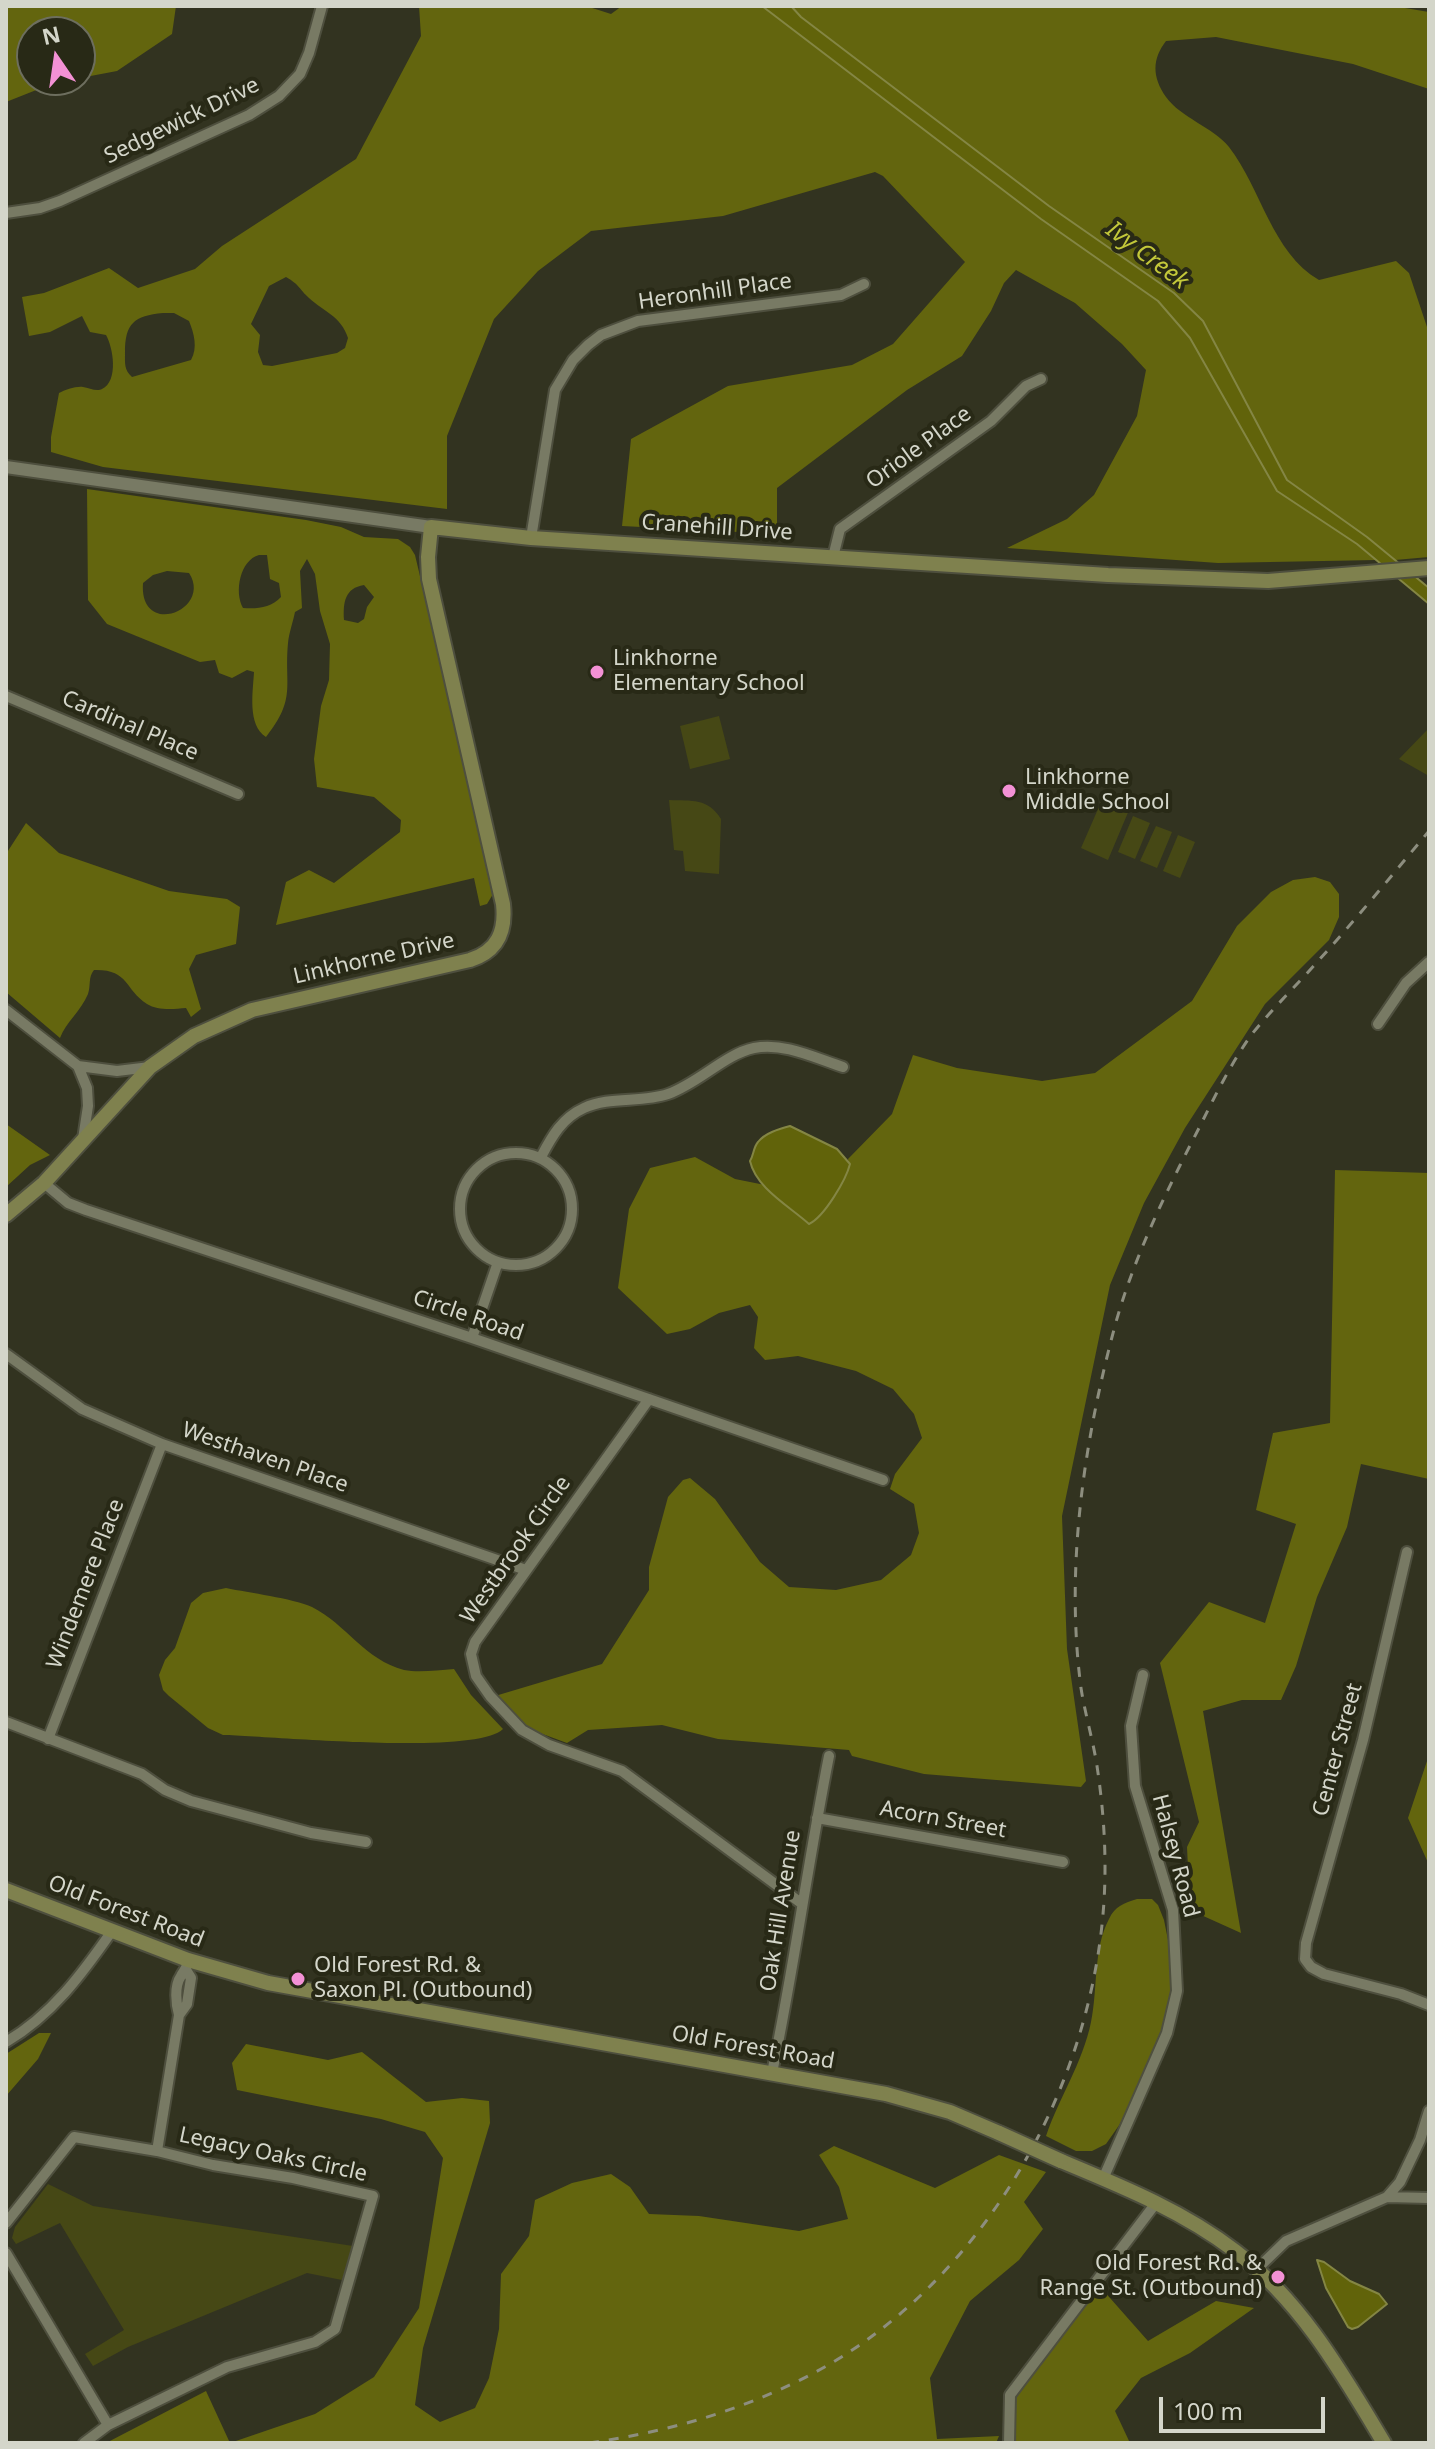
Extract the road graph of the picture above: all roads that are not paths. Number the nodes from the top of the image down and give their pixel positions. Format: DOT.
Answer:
graph roads {
  1 [pos="322,6"];
  2 [pos="6,213"];
  3 [pos="864,284"];
  4 [pos="1041,379"];
  5 [pos="6,467"];
  6 [pos="431,527"];
  7 [pos="531,538"];
  8 [pos="833,557"];
  9 [pos="1429,568"];
  10 [pos="6,696"];
  11 [pos="238,794"];
  12 [pos="1429,962"];
  13 [pos="6,1010"];
  14 [pos="1378,1024"];
  15 [pos="78,1066"];
  16 [pos="150,1067"];
  17 [pos="843,1067"];
  18 [pos="83,1139"];
  19 [pos="541,1157"];
  20 [pos="44,1183"];
  21 [pos="6,1215"];
  22 [pos="498,1262"];
  23 [pos="472,1338"];
  24 [pos="6,1354"];
  25 [pos="649,1399"];
  26 [pos="162,1444"];
  27 [pos="883,1480"];
  28 [pos="1407,1552"];
  29 [pos="526,1570"];
  30 [pos="1143,1675"];
  31 [pos="6,1722"];
  32 [pos="48,1739"];
  33 [pos="829,1756"];
  34 [pos="817,1818"];
  35 [pos="366,1842"];
  36 [pos="1063,1862"];
  37 [pos="6,1890"];
  38 [pos="801,1903"];
  39 [pos="112,1931"];
  40 [pos="187,1965"];
  41 [pos="1429,2005"];
  42 [pos="6,2042"];
  43 [pos="772,2073"];
  44 [pos="1429,2111"];
  45 [pos="157,2151"];
  46 [pos="1103,2179"];
  47 [pos="1387,2197"];
  48 [pos="1429,2198"];
  49 [pos="1156,2203"];
  50 [pos="6,2223"];
  51 [pos="6,2253"];
  52 [pos="1257,2269"];
  53 [pos="108,2425"];
  54 [pos="84,2443"];
  55 [pos="1009,2443"];
  56 [pos="1384,2443"];
  1 -- 2 [label="street, Sedgewick Drive"];
  3 -- 7 [label="street, Heronhill Place"];
  4 -- 8 [label="street, Oriole Place"];
  5 -- 6 [label="street, Cranehill Drive"];
  6 -- 7 [label="main road, Cranehill Drive"];
  6 -- 16 [label="main road, Linkhorne Drive"];
  7 -- 8 [label="main road, Cranehill Drive"];
  8 -- 9 [label="main road, Cranehill Drive"];
  10 -- 11 [label="street, Cardinal Place"];
  12 -- 14 [label="street"];
  13 -- 15 [label="street"];
  15 -- 16 [label="street"];
  15 -- 18 [label="street"];
  16 -- 18 [label="main road, Linkhorne Drive"];
  17 -- 19 [label="street"];
  18 -- 20 [label="main road, Linkhorne Drive"];
  19 -- 22 [label="street"];
  19 -- 22 [label="street"];
  20 -- 21 [label="main road, Linkhorne Drive"];
  20 -- 23 [label="street, Circle Road"];
  22 -- 23 [label="street"];
  23 -- 25 [label="street, Circle Road"];
  24 -- 26 [label="street, Westhaven Place"];
  25 -- 27 [label="street, Circle Road"];
  25 -- 29 [label="street, Westbrook Circle"];
  26 -- 29 [label="street, Westhaven Place"];
  26 -- 32 [label="street, Windemere Place"];
  28 -- 41 [label="street, Center Street"];
  29 -- 38 [label="street, Westbrook Circle"];
  30 -- 46 [label="street, Halsey Road"];
  31 -- 32 [label="street"];
  32 -- 35 [label="street"];
  33 -- 34 [label="street, Oak Hill Avenue"];
  34 -- 36 [label="street, Acorn Street"];
  34 -- 38 [label="street, Oak Hill Avenue"];
  37 -- 39 [label="main road, Old Forest Road"];
  38 -- 43 [label="street, Oak Hill Avenue"];
  39 -- 40 [label="main road, Old Forest Road"];
  39 -- 42 [label="street"];
  40 -- 43 [label="main road, Old Forest Road"];
  40 -- 45 [label="street"];
  43 -- 46 [label="main road, Old Forest Road, bridge"];
  44 -- 47 [label="street"];
  45 -- 50 [label="street, Legacy Oaks Circle"];
  45 -- 53 [label="street, Legacy Oaks Circle"];
  46 -- 49 [label="main road, Old Forest Road"];
  47 -- 48 [label="street"];
  47 -- 52 [label="street"];
  49 -- 52 [label="main road, Old Forest Road"];
  49 -- 55 [label="street"];
  51 -- 53 [label="street"];
  52 -- 56 [label="main road, Old Forest Road"];
  53 -- 54 [label="street"];
}
